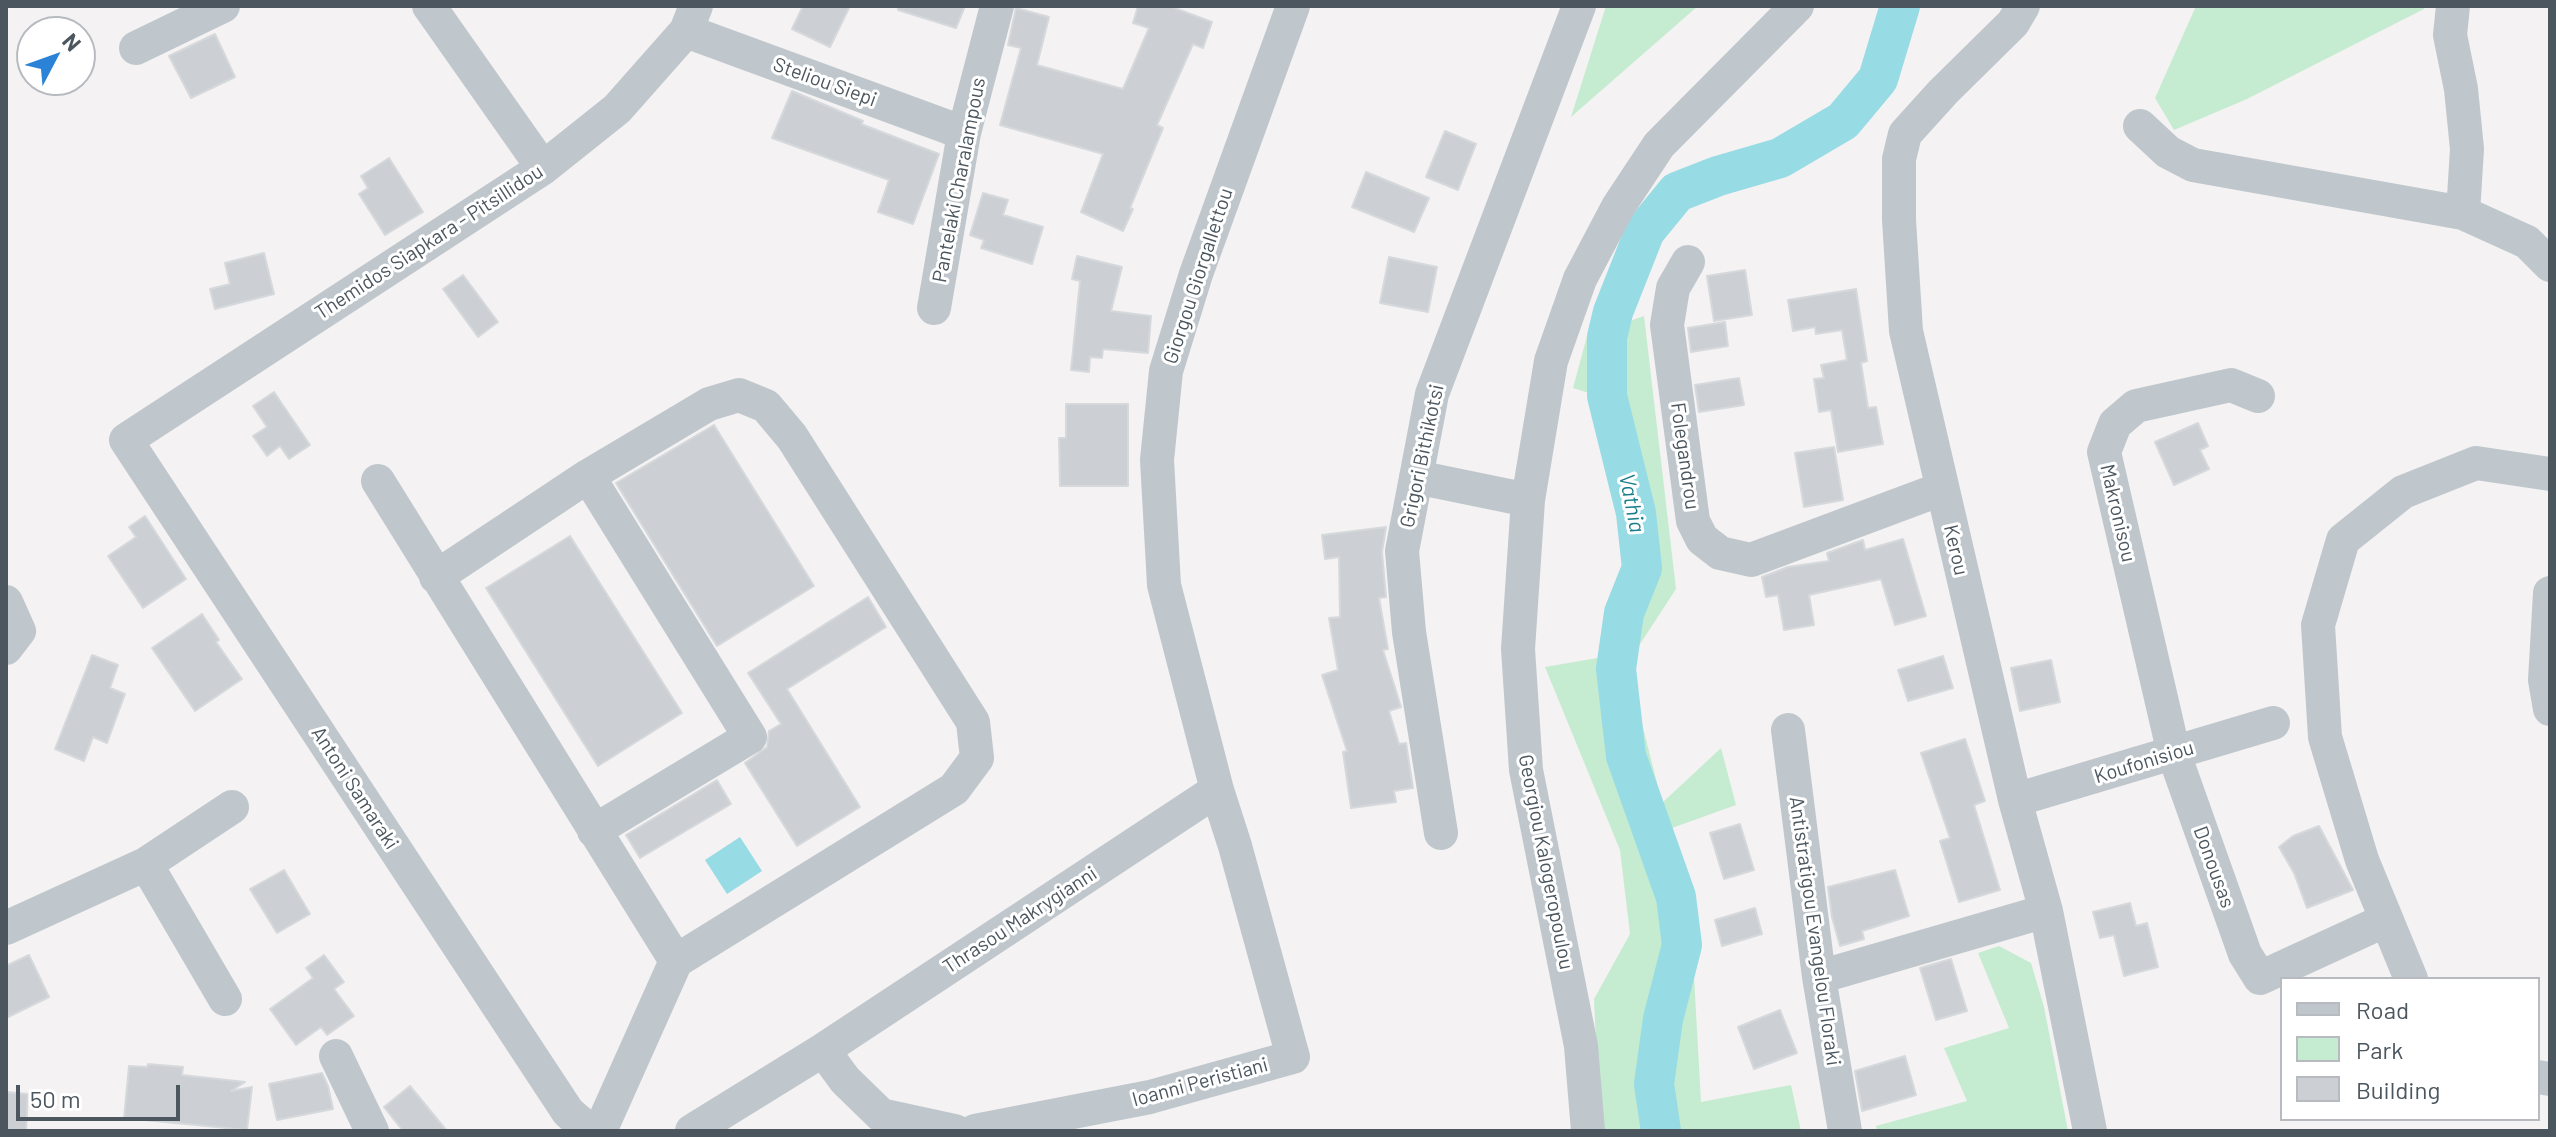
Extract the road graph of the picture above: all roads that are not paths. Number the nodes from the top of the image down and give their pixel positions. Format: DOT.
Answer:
graph roads {
  1 [pos="223,6"];
  2 [pos="429,6"];
  3 [pos="997,6"];
  4 [pos="1293,6"];
  5 [pos="1579,6"];
  6 [pos="1797,6"];
  7 [pos="2023,6"];
  8 [pos="2453,6"];
  9 [pos="691,18"];
  10 [pos="136,48"];
  11 [pos="2140,126"];
  12 [pos="964,133"];
  13 [pos="543,168"];
  14 [pos="2463,213"];
  15 [pos="1688,262"];
  16 [pos="2550,265"];
  17 [pos="934,308"];
  18 [pos="2258,396"];
  19 [pos="126,440"];
  20 [pos="2550,474"];
  21 [pos="588,476"];
  22 [pos="1416,477"];
  23 [pos="378,481"];
  24 [pos="1941,489"];
  25 [pos="1528,500"];
  26 [pos="436,577"];
  27 [pos="2550,593"];
  28 [pos="6,602"];
  29 [pos="6,648"];
  30 [pos="2550,709"];
  31 [pos="2273,723"];
  32 [pos="1788,730"];
  33 [pos="2174,754"];
  34 [pos="1217,790"];
  35 [pos="2015,800"];
  36 [pos="232,807"];
  37 [pos="594,831"];
  38 [pos="1441,833"];
  39 [pos="146,864"];
  40 [pos="2046,911"];
  41 [pos="2386,920"];
  42 [pos="6,928"];
  43 [pos="676,961"];
  44 [pos="1819,977"];
  45 [pos="2410,977"];
  46 [pos="225,999"];
  47 [pos="823,1050"];
  48 [pos="336,1056"];
  49 [pos="372,1131"];
  50 [pos="590,1131"];
  51 [pos="600,1131"];
  52 [pos="692,1131"];
  53 [pos="955,1131"];
  54 [pos="975,1131"];
  55 [pos="1588,1131"];
  56 [pos="1845,1131"];
  57 [pos="2090,1131"];
  1 -- 10 [label="street"];
  2 -- 13 [label="street"];
  3 -- 12 [label="street, Pantelaki Charalampous"];
  4 -- 34 [label="street, Giorgou Giorgallettou"];
  5 -- 22 [label="street, Grigori Bithikotsi"];
  6 -- 25 [label="street, Georgiou Kalogeropoulou"];
  7 -- 24 [label="street, Kerou"];
  8 -- 14 [label="street"];
  9 -- 12 [label="street, Steliou Siepi"];
  9 -- 13 [label="street, Themidos Siapkara - Pitsillidou"];
  11 -- 14 [label="street"];
  12 -- 17 [label="street, Pantelaki Charalampous"];
  13 -- 19 [label="street, Themidos Siapkara - Pitsillidou"];
  14 -- 16 [label="street"];
  15 -- 24 [label="street, Folegandrou"];
  18 -- 33 [label="street, Makronisou"];
  19 -- 50 [label="street, Antoni Samaraki"];
  20 -- 41 [label="street"];
  21 -- 26 [label="street"];
  21 -- 37 [label="street"];
  21 -- 43 [label="street"];
  22 -- 25 [label="street"];
  22 -- 38 [label="street, Grigori Bithikotsi"];
  23 -- 26 [label="street"];
  24 -- 35 [label="street, Kerou"];
  25 -- 55 [label="street, Georgiou Kalogeropoulou"];
  26 -- 37 [label="street"];
  27 -- 30 [label="street"];
  28 -- 29 [label="street"];
  31 -- 33 [label="street, Koufonisiou"];
  32 -- 44 [label="street, Antistratigou Evangelou Floraki"];
  33 -- 35 [label="street, Koufonisiou"];
  33 -- 41 [label="street, Donousas"];
  34 -- 47 [label="street, Thrasou Makrygianni"];
  34 -- 54 [label="street, Ioanni Peristiani"];
  35 -- 40 [label="street, Kerou"];
  36 -- 39 [label="street"];
  37 -- 43 [label="street"];
  39 -- 42 [label="street"];
  39 -- 46 [label="street"];
  40 -- 44 [label="street"];
  40 -- 57 [label="street, Kerou"];
  41 -- 45 [label="street"];
  43 -- 51 [label="street"];
  44 -- 56 [label="street, Antistratigou Evangelou Floraki"];
  47 -- 52 [label="street, Thrasou Makrygianni"];
  47 -- 53 [label="street"];
  48 -- 49 [label="street"];
}
